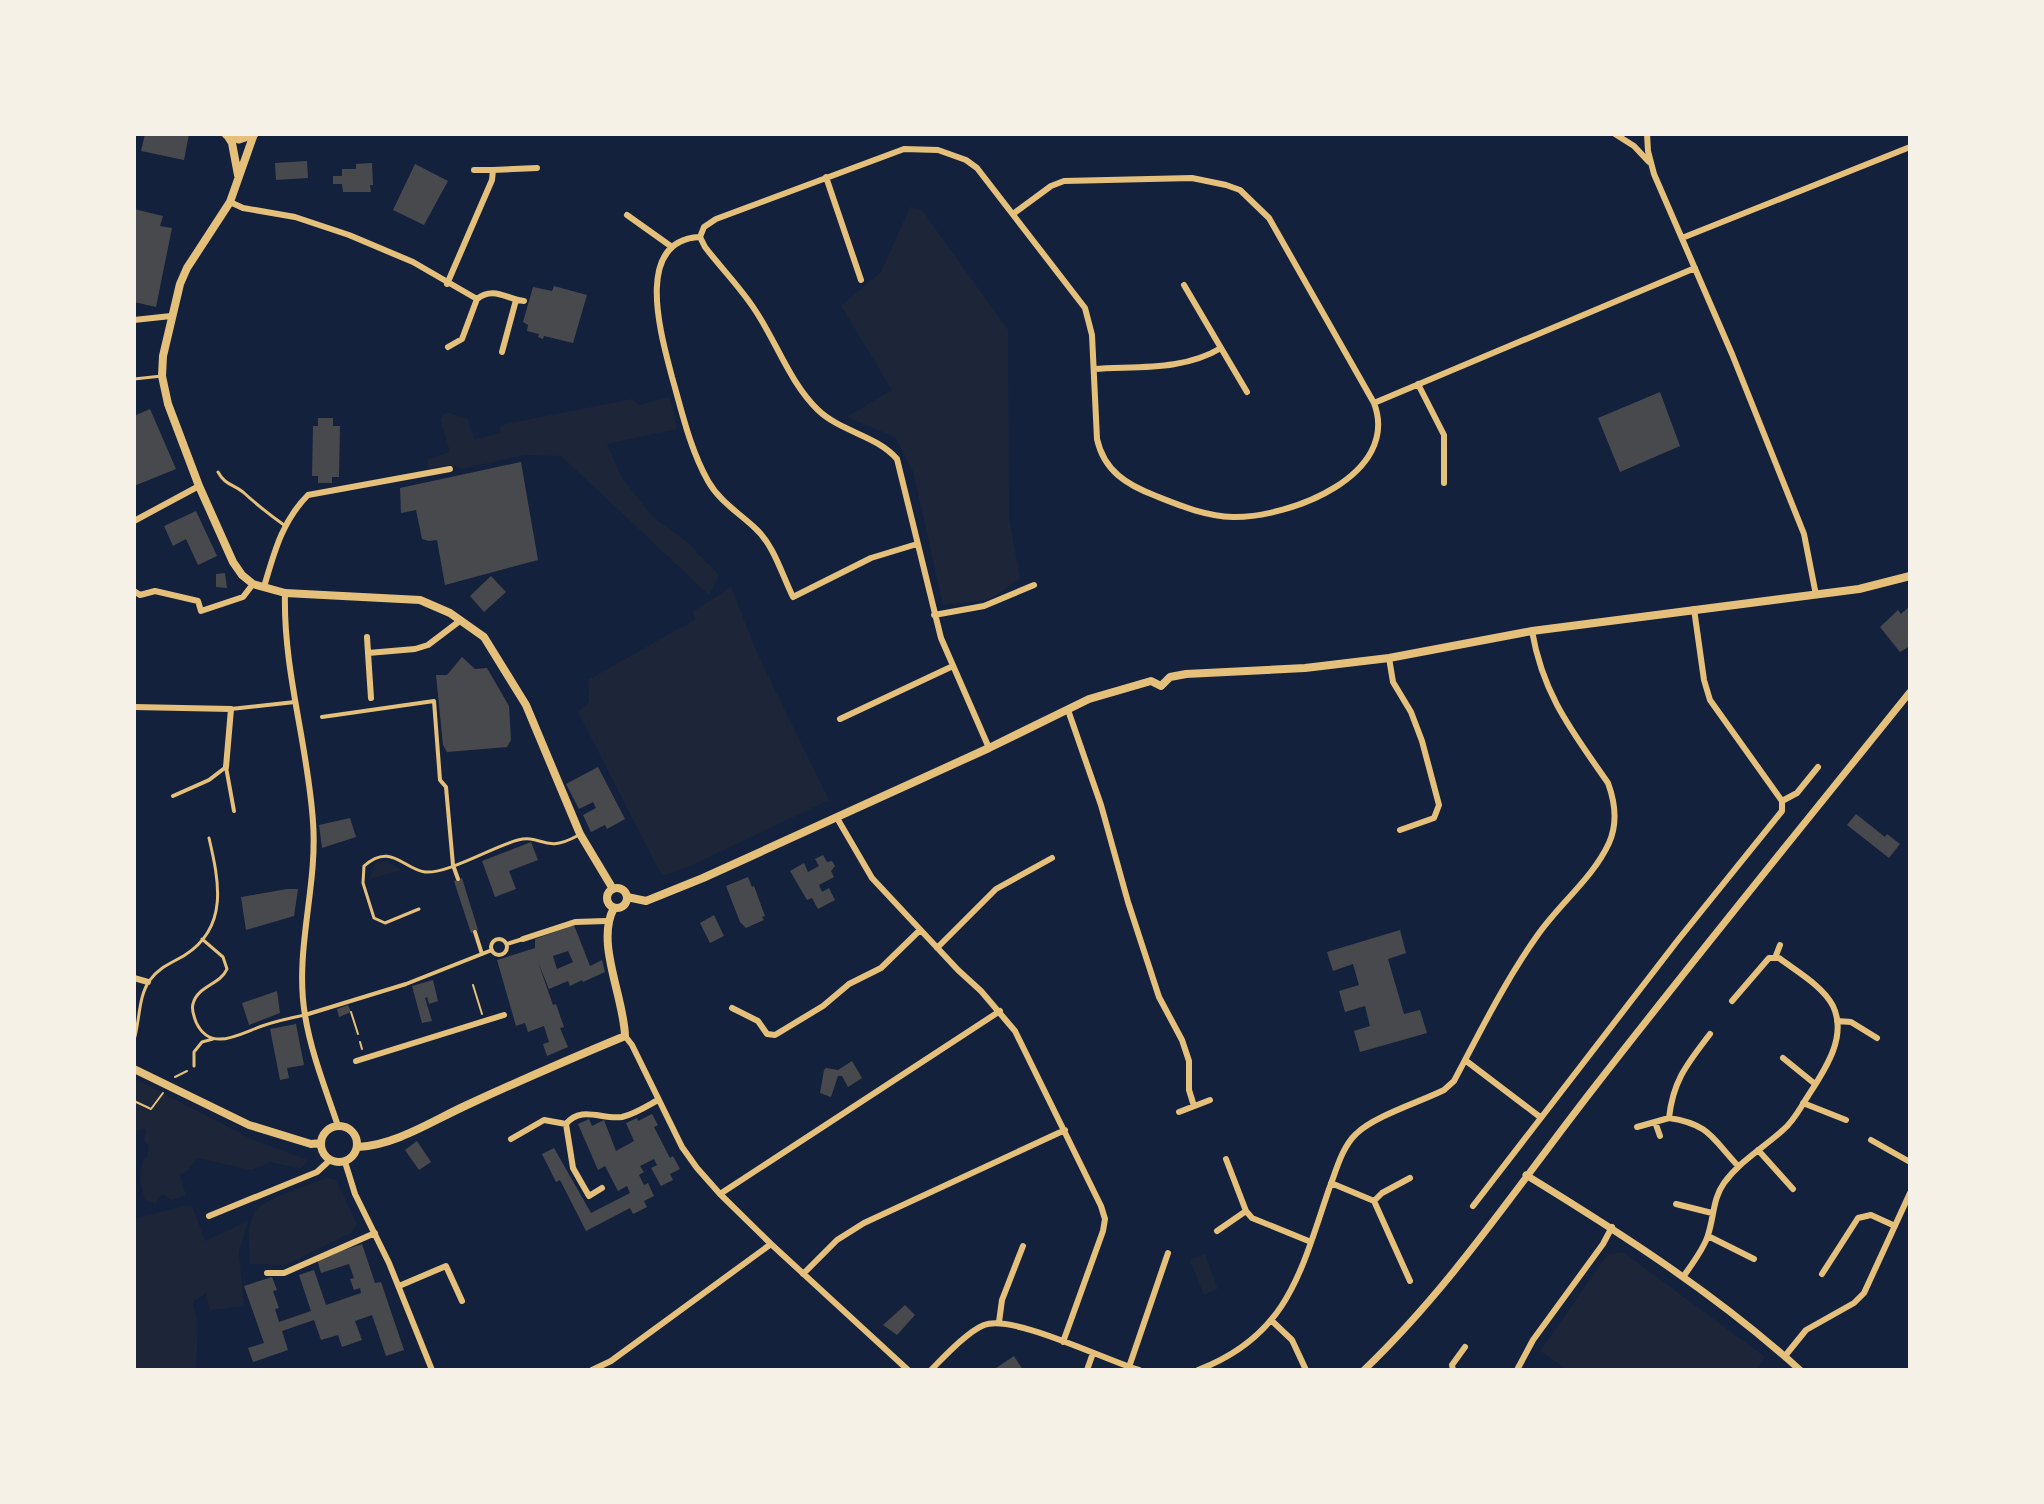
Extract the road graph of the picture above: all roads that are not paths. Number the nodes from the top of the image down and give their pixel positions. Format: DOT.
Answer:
graph roads {
  1 [pos="226,134"];
  2 [pos="254,134"];
  3 [pos="1615,134"];
  4 [pos="1647,134"];
  5 [pos="1910,147"];
  6 [pos="1651,165"];
  7 [pos="537,168"];
  8 [pos="474,170"];
  9 [pos="493,170"];
  10 [pos="238,175"];
  11 [pos="826,177"];
  12 [pos="230,202"];
  13 [pos="1013,214"];
  14 [pos="627,215"];
  15 [pos="700,237"];
  16 [pos="1682,238"];
  17 [pos="672,247"];
  18 [pos="1695,268"];
  19 [pos="861,280"];
  20 [pos="447,284"];
  21 [pos="1184,285"];
  22 [pos="477,299"];
  23 [pos="171,316"];
  24 [pos="134,320"];
  25 [pos="448,347"];
  26 [pos="1221,348"];
  27 [pos="502,352"];
  28 [pos="1094,369"];
  29 [pos="162,376"];
  30 [pos="134,379"];
  31 [pos="1418,384"];
  32 [pos="1247,392"];
  33 [pos="1374,403"];
  34 [pos="450,469"];
  35 [pos="218,472"];
  36 [pos="1444,483"];
  37 [pos="199,486"];
  38 [pos="134,521"];
  39 [pos="284,525"];
  40 [pos="917,544"];
  41 [pos="1910,576"];
  42 [pos="253,584"];
  43 [pos="1034,585"];
  44 [pos="264,587"];
  45 [pos="134,591"];
  46 [pos="285,593"];
  47 [pos="1816,595"];
  48 [pos="1694,609"];
  49 [pos="934,615"];
  50 [pos="461,620"];
  51 [pos="1532,631"];
  52 [pos="367,637"];
  53 [pos="368,653"];
  54 [pos="1389,658"];
  55 [pos="953,666"];
  56 [pos="1910,692"];
  57 [pos="371,698"];
  58 [pos="295,702"];
  59 [pos="134,707"];
  60 [pos="231,709"];
  61 [pos="1068,710"];
  62 [pos="322,717"];
  63 [pos="840,719"];
  64 [pos="989,748"];
  65 [pos="226,767"];
  66 [pos="1818,767"];
  67 [pos="173,796"];
  68 [pos="1782,801"];
  69 [pos="234,811"];
  70 [pos="837,818"];
  71 [pos="1400,830"];
  72 [pos="580,834"];
  73 [pos="209,838"];
  74 [pos="1052,858"];
  75 [pos="453,865"];
  76 [pos="458,879"];
  77 [pos="613,889"];
  78 [pos="627,897"];
  79 [pos="614,908"];
  80 [pos="419,909"];
  81 [pos="606,921"];
  82 [pos="920,930"];
  83 [pos="475,932"];
  84 [pos="202,939"];
  85 [pos="523,939"];
  86 [pos="507,944"];
  87 [pos="1780,945"];
  88 [pos="937,948"];
  89 [pos="492,950"];
  90 [pos="482,954"];
  91 [pos="1775,958"];
  92 [pos="134,978"];
  93 [pos="148,982"];
  94 [pos="1732,1001"];
  95 [pos="732,1008"];
  96 [pos="1000,1011"];
  97 [pos="305,1015"];
  98 [pos="504,1015"];
  99 [pos="1837,1021"];
  100 [pos="1710,1034"];
  101 [pos="625,1036"];
  102 [pos="1877,1038"];
  103 [pos="213,1039"];
  104 [pos="134,1040"];
  105 [pos="1783,1058"];
  106 [pos="1465,1060"];
  107 [pos="356,1061"];
  108 [pos="194,1066"];
  109 [pos="134,1069"];
  110 [pos="1815,1084"];
  111 [pos="658,1100"];
  112 [pos="1210,1100"];
  113 [pos="1803,1103"];
  114 [pos="1194,1106"];
  115 [pos="1179,1112"];
  116 [pos="1540,1117"];
  117 [pos="1669,1118"];
  118 [pos="1846,1120"];
  119 [pos="1655,1122"];
  120 [pos="566,1124"];
  121 [pos="338,1126"];
  122 [pos="1637,1127"];
  123 [pos="1065,1130"];
  124 [pos="1660,1136"];
  125 [pos="511,1139"];
  126 [pos="1871,1140"];
  127 [pos="321,1143"];
  128 [pos="358,1147"];
  129 [pos="1758,1150"];
  130 [pos="1226,1159"];
  131 [pos="330,1160"];
  132 [pos="345,1162"];
  133 [pos="1910,1162"];
  134 [pos="1738,1166"];
  135 [pos="1526,1175"];
  136 [pos="1410,1178"];
  137 [pos="1331,1183"];
  138 [pos="602,1188"];
  139 [pos="1793,1189"];
  140 [pos="1910,1193"];
  141 [pos="720,1194"];
  142 [pos="1374,1201"];
  143 [pos="1676,1204"];
  144 [pos="1473,1206"];
  145 [pos="1246,1211"];
  146 [pos="1712,1213"];
  147 [pos="209,1216"];
  148 [pos="1895,1226"];
  149 [pos="1612,1227"];
  150 [pos="1217,1231"];
  151 [pos="375,1233"];
  152 [pos="1708,1236"];
  153 [pos="1311,1242"];
  154 [pos="771,1244"];
  155 [pos="1023,1246"];
  156 [pos="1168,1253"];
  157 [pos="1754,1259"];
  158 [pos="267,1273"];
  159 [pos="803,1274"];
  160 [pos="1822,1274"];
  161 [pos="1683,1277"];
  162 [pos="1410,1281"];
  163 [pos="399,1286"];
  164 [pos="462,1301"];
  165 [pos="1272,1321"];
  166 [pos="999,1322"];
  167 [pos="1063,1342"];
  168 [pos="1465,1347"];
  169 [pos="1093,1353"];
  170 [pos="1785,1356"];
  171 [pos="1129,1367"];
  172 [pos="432,1370"];
  173 [pos="592,1370"];
  174 [pos="908,1370"];
  175 [pos="931,1370"];
  176 [pos="1087,1370"];
  177 [pos="1139,1370"];
  178 [pos="1198,1370"];
  179 [pos="1306,1370"];
  180 [pos="1364,1370"];
  181 [pos="1453,1370"];
  182 [pos="1517,1370"];
  183 [pos="1800,1370"];
  1 -- 2 [label="main road"];
  1 -- 10 [label="main road"];
  2 -- 10 [label="main road"];
  3 -- 6 [label="street"];
  4 -- 6 [label="street"];
  5 -- 16 [label="street"];
  6 -- 16 [label="street"];
  7 -- 9 [label="street"];
  8 -- 9 [label="street"];
  9 -- 20 [label="street"];
  10 -- 12 [label="main road"];
  11 -- 13 [label="street"];
  11 -- 15 [label="street"];
  11 -- 19 [label="street"];
  12 -- 20 [label="street"];
  12 -- 23 [label="main road"];
  13 -- 28 [label="street"];
  13 -- 33 [label="street"];
  14 -- 17 [label="street"];
  15 -- 17 [label="street"];
  15 -- 40 [label="street"];
  16 -- 18 [label="street"];
  17 -- 40 [label="street"];
  18 -- 31 [label="street"];
  18 -- 47 [label="street"];
  20 -- 22 [label="street"];
  21 -- 26 [label="street"];
  22 -- 25 [label="street"];
  22 -- 27 [label="street"];
  23 -- 24 [label="street"];
  23 -- 29 [label="main road"];
  26 -- 28 [label="street"];
  26 -- 32 [label="street"];
  28 -- 33 [label="street"];
  29 -- 30 [label="lane"];
  29 -- 37 [label="main road"];
  31 -- 33 [label="street"];
  31 -- 36 [label="street"];
  34 -- 39 [label="street"];
  35 -- 39 [label="lane"];
  37 -- 38 [label="street"];
  37 -- 42 [label="main road"];
  39 -- 44 [label="street"];
  40 -- 49 [label="street"];
  41 -- 47 [label="main road"];
  42 -- 44 [label="main road"];
  42 -- 45 [label="street"];
  43 -- 49 [label="street"];
  44 -- 46 [label="main road"];
  46 -- 50 [label="main road"];
  46 -- 58 [label="street"];
  47 -- 48 [label="main road"];
  48 -- 51 [label="main road"];
  48 -- 68 [label="street"];
  49 -- 55 [label="street"];
  50 -- 53 [label="street"];
  50 -- 72 [label="main road"];
  51 -- 54 [label="main road"];
  51 -- 106 [label="street"];
  52 -- 53 [label="street"];
  53 -- 57 [label="street"];
  54 -- 61 [label="main road"];
  54 -- 71 [label="street"];
  55 -- 63 [label="street"];
  55 -- 64 [label="street"];
  56 -- 135 [label="street"];
  58 -- 60 [label="street"];
  58 -- 97 [label="street"];
  59 -- 60 [label="street"];
  60 -- 65 [label="street"];
  61 -- 64 [label="main road"];
  61 -- 114 [label="street"];
  62 -- 75 [label="street"];
  64 -- 70 [label="main road"];
  65 -- 67 [label="street"];
  65 -- 69 [label="street"];
  66 -- 68 [label="street"];
  68 -- 116 [label="street"];
  70 -- 78 [label="main road"];
  70 -- 82 [label="street"];
  72 -- 75 [label="lane"];
  72 -- 77 [label="main road"];
  73 -- 84 [label="lane"];
  74 -- 88 [label="street"];
  75 -- 76 [label="street"];
  75 -- 80 [label="lane"];
  77 -- 78 [label="main road"];
  77 -- 79 [label="main road"];
  78 -- 79 [label="main road"];
  79 -- 81 [label="main road"];
  81 -- 85 [label="street"];
  81 -- 101 [label="main road"];
  82 -- 88 [label="street"];
  82 -- 95 [label="street"];
  83 -- 90 [label="street"];
  84 -- 93 [label="lane"];
  84 -- 103 [label="lane"];
  85 -- 86 [label="street"];
  86 -- 89 [label="street"];
  86 -- 89 [label="street"];
  87 -- 91 [label="street"];
  88 -- 96 [label="street"];
  89 -- 90 [label="street"];
  90 -- 97 [label="street"];
  91 -- 94 [label="street"];
  91 -- 99 [label="street"];
  92 -- 93 [label="street"];
  93 -- 104 [label="lane"];
  96 -- 123 [label="street"];
  96 -- 141 [label="street"];
  97 -- 103 [label="lane"];
  97 -- 121 [label="street"];
  98 -- 107 [label="street"];
  99 -- 102 [label="street"];
  99 -- 110 [label="street"];
  100 -- 117 [label="street"];
  101 -- 111 [label="street"];
  101 -- 128 [label="main road"];
  103 -- 108 [label="lane"];
  105 -- 110 [label="street"];
  106 -- 116 [label="street"];
  106 -- 137 [label="street"];
  109 -- 127 [label="main road"];
  110 -- 113 [label="street"];
  111 -- 120 [label="street"];
  111 -- 141 [label="street"];
  112 -- 114 [label="street"];
  113 -- 118 [label="street"];
  113 -- 129 [label="street"];
  114 -- 115 [label="street"];
  116 -- 144 [label="street"];
  117 -- 119 [label="street"];
  117 -- 134 [label="street"];
  119 -- 122 [label="street"];
  119 -- 124 [label="street"];
  120 -- 125 [label="street"];
  120 -- 138 [label="street"];
  121 -- 127 [label="main road"];
  121 -- 128 [label="main road"];
  123 -- 159 [label="street"];
  123 -- 167 [label="street"];
  126 -- 133 [label="street"];
  127 -- 131 [label="main road"];
  128 -- 132 [label="main road"];
  129 -- 134 [label="street"];
  129 -- 139 [label="street"];
  130 -- 145 [label="street"];
  131 -- 132 [label="main road"];
  131 -- 147 [label="street"];
  132 -- 151 [label="street"];
  134 -- 146 [label="street"];
  135 -- 149 [label="street"];
  135 -- 180 [label="street"];
  136 -- 142 [label="street"];
  137 -- 142 [label="street"];
  137 -- 153 [label="street"];
  140 -- 148 [label="street"];
  141 -- 154 [label="street"];
  142 -- 162 [label="street"];
  143 -- 146 [label="street"];
  145 -- 150 [label="street"];
  145 -- 153 [label="street"];
  146 -- 152 [label="street"];
  148 -- 160 [label="street"];
  148 -- 170 [label="street"];
  149 -- 161 [label="street"];
  149 -- 182 [label="street"];
  151 -- 158 [label="street"];
  151 -- 163 [label="street"];
  152 -- 157 [label="street"];
  152 -- 161 [label="street"];
  153 -- 165 [label="street"];
  154 -- 159 [label="street"];
  154 -- 173 [label="street"];
  155 -- 166 [label="street"];
  156 -- 171 [label="street"];
  159 -- 174 [label="street"];
  161 -- 170 [label="street"];
  163 -- 164 [label="street"];
  163 -- 172 [label="street"];
  165 -- 178 [label="street"];
  165 -- 179 [label="street"];
  166 -- 167 [label="street"];
  166 -- 175 [label="street"];
  167 -- 169 [label="street"];
  168 -- 181 [label="street"];
  169 -- 171 [label="street"];
  169 -- 176 [label="street"];
  170 -- 183 [label="street"];
  171 -- 177 [label="street"];
}
